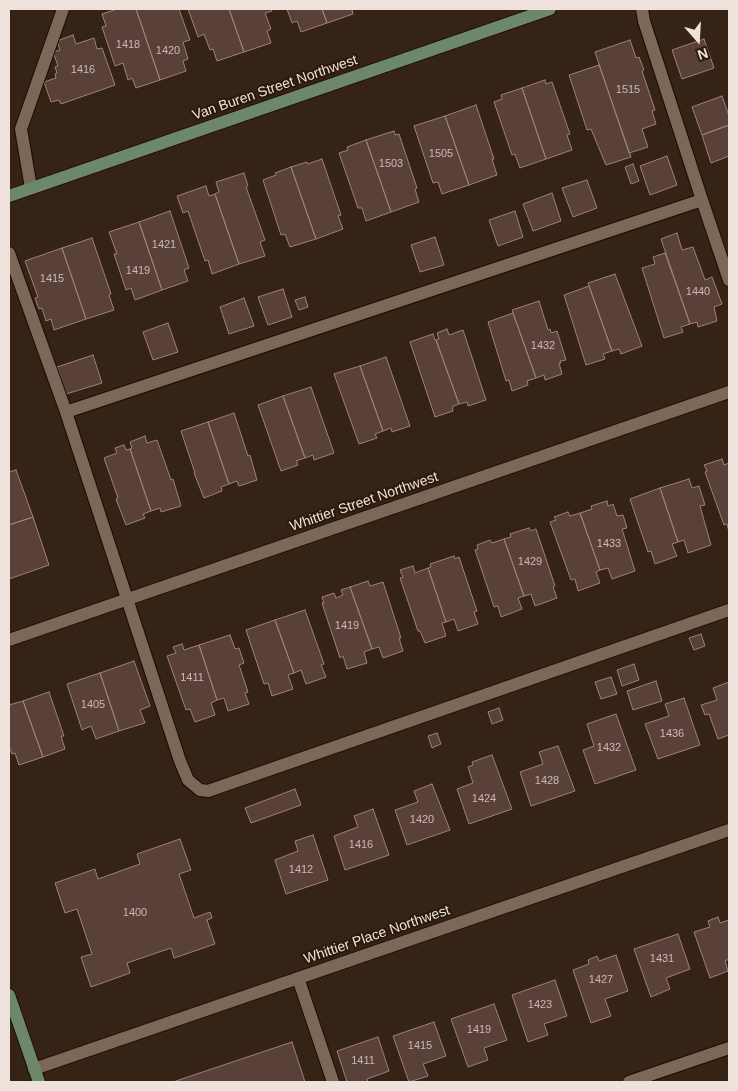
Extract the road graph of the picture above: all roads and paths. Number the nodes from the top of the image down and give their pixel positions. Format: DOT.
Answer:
graph roads {
  1 [pos="63,9"];
  2 [pos="550,9"];
  3 [pos="642,9"];
  4 [pos="31,188"];
  5 [pos="9,196"];
  6 [pos="702,200"];
  7 [pos="9,253"];
  8 [pos="729,280"];
  9 [pos="729,392"];
  10 [pos="66,412"];
  11 [pos="126,599"];
  12 [pos="729,610"];
  13 [pos="9,640"];
  14 [pos="729,830"];
  15 [pos="298,978"];
  16 [pos="9,996"];
  17 [pos="729,1048"];
  18 [pos="34,1069"];
  19 [pos="38,1082"];
  20 [pos="332,1082"];
  21 [pos="629,1082"];
  1 -- 4 [label="street"];
  2 -- 4 [label="street, Van Buren Street Northwest"];
  3 -- 6 [label="street"];
  4 -- 5 [label="street, Van Buren Street Northwest"];
  6 -- 8 [label="street"];
  6 -- 10 [label="street"];
  7 -- 10 [label="street"];
  9 -- 11 [label="street, Whittier Street Northwest"];
  10 -- 11 [label="street"];
  11 -- 12 [label="street"];
  11 -- 13 [label="street, Whittier Street Northwest"];
  14 -- 15 [label="street, Whittier Place Northwest"];
  15 -- 18 [label="street, Whittier Place Northwest"];
  15 -- 20 [label="street"];
  16 -- 18 [label="street"];
  17 -- 21 [label="street"];
  18 -- 19 [label="street"];
}
